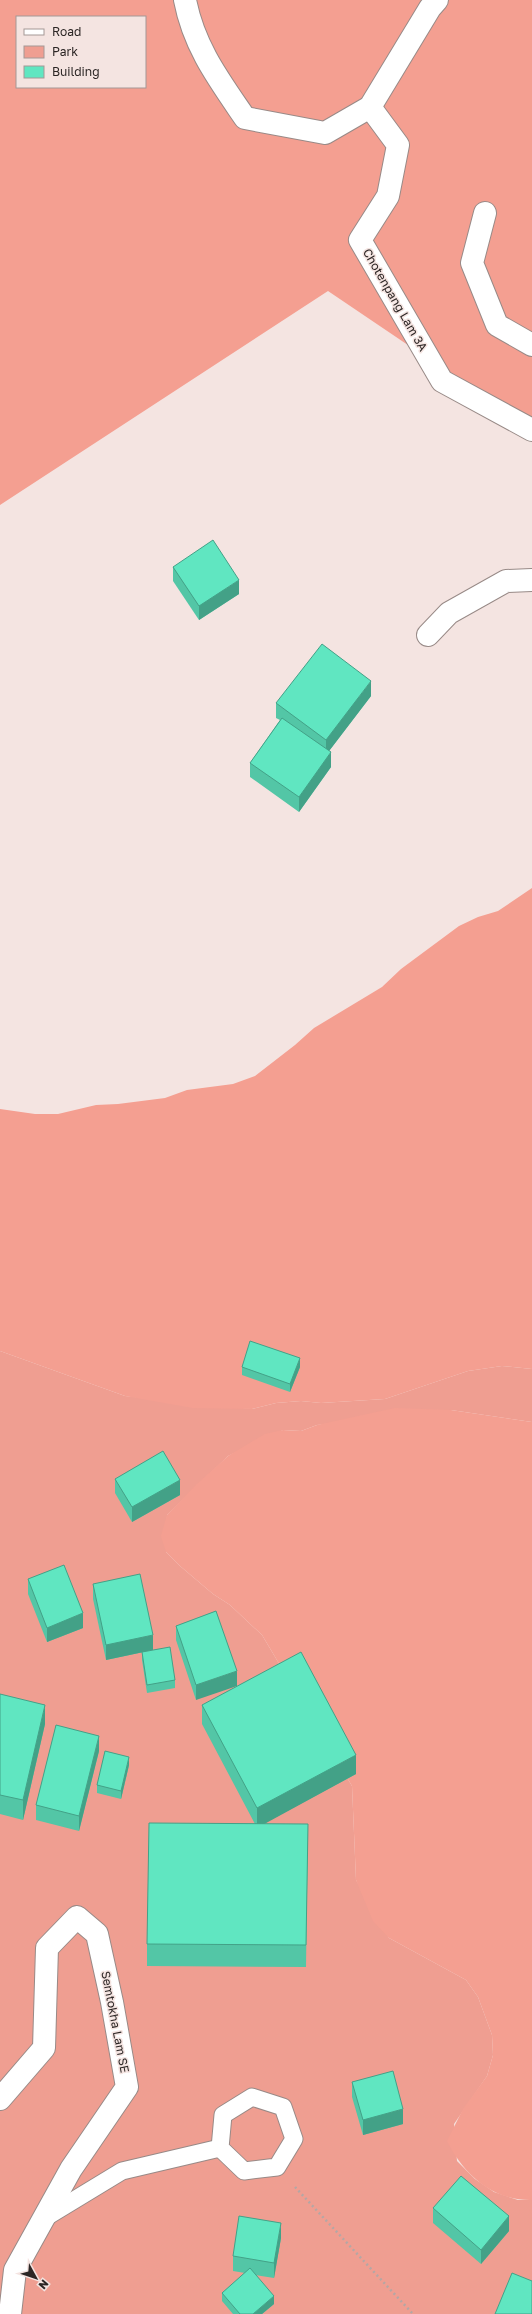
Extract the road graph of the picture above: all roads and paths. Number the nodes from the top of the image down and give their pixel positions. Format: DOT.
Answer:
graph roads {
  1 [pos="185,0"];
  2 [pos="437,0"];
  3 [pos="370,107"];
  4 [pos="485,214"];
  5 [pos="532,345"];
  6 [pos="532,430"];
  7 [pos="532,580"];
  8 [pos="428,635"];
  9 [pos="0,2099"];
  10 [pos="220,2148"];
  11 [pos="277,2167"];
  12 [pos="44,2219"];
  13 [pos="10,2314"];
  14 [pos="413,2314"];
  1 -- 3 [label="street"];
  2 -- 3 [label="street"];
  3 -- 6 [label="street, Chotenpang Lam 3A"];
  4 -- 5 [label="street"];
  7 -- 8 [label="street"];
  9 -- 12 [label="street, Semtokha Lam SE"];
  10 -- 11 [label="lane"];
  10 -- 11 [label="lane"];
  10 -- 12 [label="lane"];
  11 -- 14 [label="path"];
  12 -- 13 [label="street, Semtokha Lam SE"];
}
